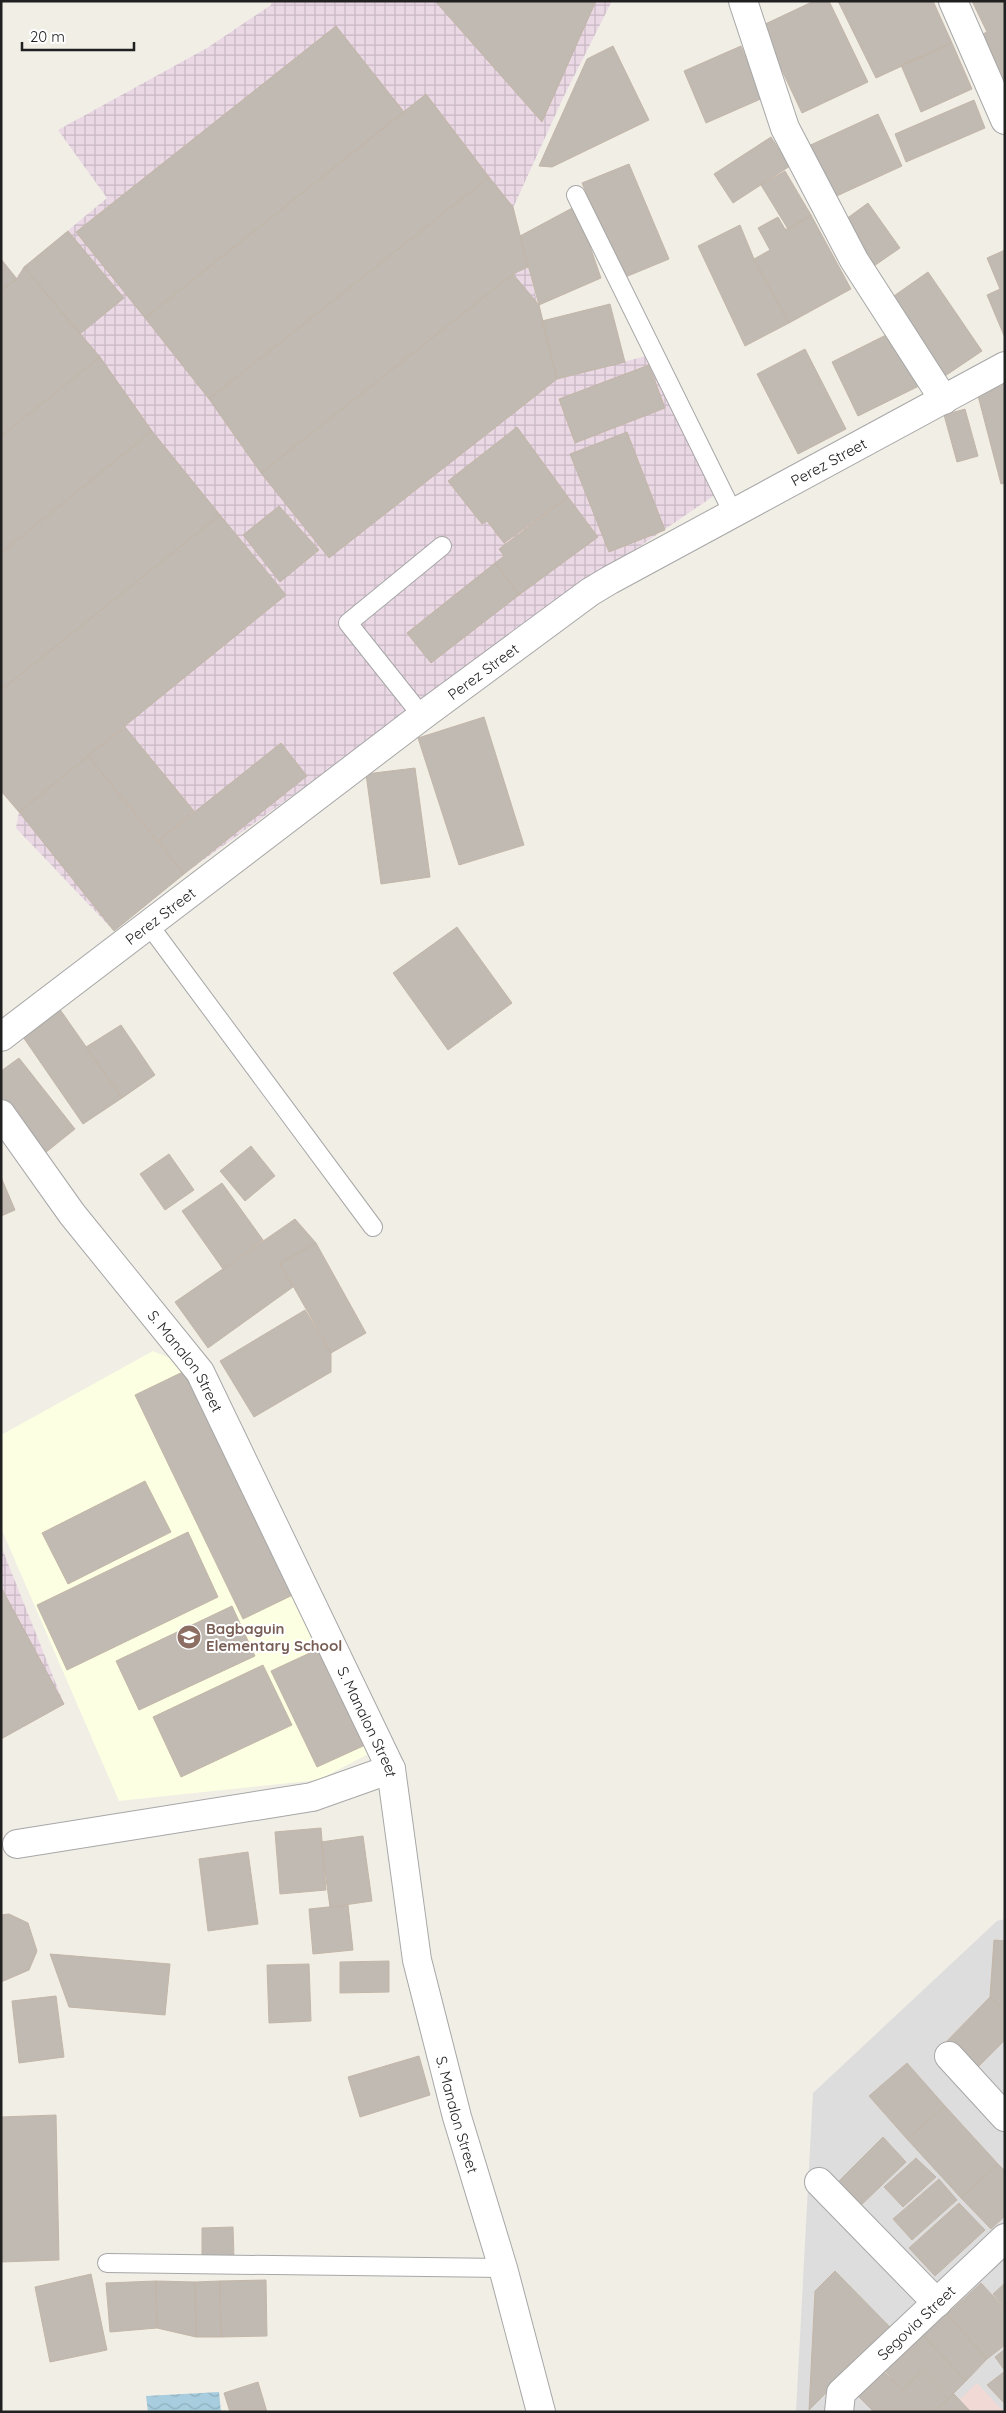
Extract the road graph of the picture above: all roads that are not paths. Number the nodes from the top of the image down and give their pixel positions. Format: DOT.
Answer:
graph roads {
  1 [pos="743,1"];
  2 [pos="953,1"];
  3 [pos="1005,120"];
  4 [pos="576,195"];
  5 [pos="1005,366"];
  6 [pos="944,400"];
  7 [pos="733,513"];
  8 [pos="442,546"];
  9 [pos="422,716"];
  10 [pos="150,925"];
  11 [pos="1,1038"];
  12 [pos="1,1114"];
  13 [pos="373,1226"];
  14 [pos="391,1769"];
  15 [pos="17,1844"];
  16 [pos="949,2056"];
  17 [pos="1005,2117"];
  18 [pos="819,2182"];
  19 [pos="1005,2238"];
  20 [pos="107,2263"];
  21 [pos="503,2268"];
  22 [pos="937,2303"];
  23 [pos="541,2412"];
  24 [pos="839,2412"];
  1 -- 6 [label="street"];
  2 -- 3 [label="street"];
  4 -- 7 [label="lane"];
  5 -- 6 [label="street, Perez Street"];
  6 -- 7 [label="street, Perez Street"];
  7 -- 9 [label="street, Perez Street"];
  8 -- 9 [label="lane"];
  9 -- 10 [label="street, Perez Street"];
  10 -- 11 [label="street, Perez Street"];
  10 -- 13 [label="lane"];
  12 -- 14 [label="street, S. Manalon Street"];
  14 -- 15 [label="street"];
  14 -- 21 [label="street, S. Manalon Street"];
  16 -- 17 [label="street"];
  18 -- 22 [label="street"];
  19 -- 22 [label="street, Segovia Street"];
  20 -- 21 [label="lane"];
  21 -- 23 [label="street, S. Manalon Street"];
  22 -- 24 [label="street, Segovia Street"];
}
